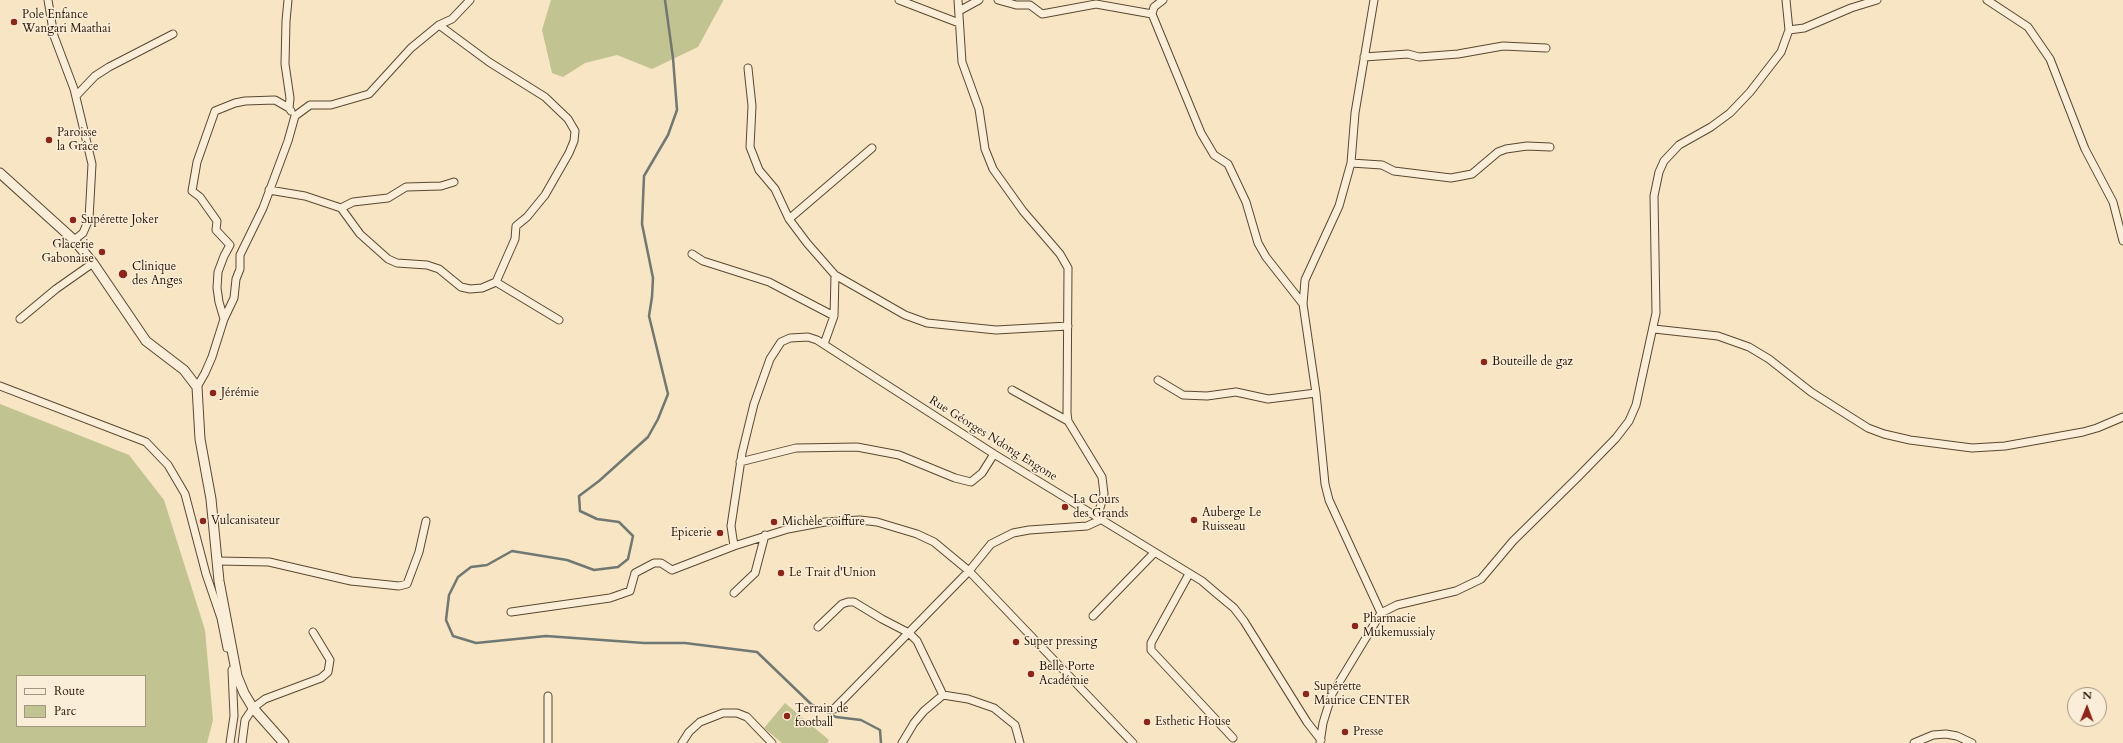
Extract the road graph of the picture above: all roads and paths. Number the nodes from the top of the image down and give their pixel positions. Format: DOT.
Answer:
graph roads {
  1 [pos="48,0"];
  2 [pos="288,0"];
  3 [pos="470,0"];
  4 [pos="898,0"];
  5 [pos="958,0"];
  6 [pos="978,0"];
  7 [pos="998,0"];
  8 [pos="1163,0"];
  9 [pos="1374,0"];
  10 [pos="1786,0"];
  11 [pos="1877,0"];
  12 [pos="1987,0"];
  13 [pos="959,10"];
  14 [pos="1152,14"];
  15 [pos="959,23"];
  16 [pos="439,25"];
  17 [pos="1789,30"];
  18 [pos="174,34"];
  19 [pos="1546,48"];
  20 [pos="1364,57"];
  21 [pos="748,68"];
  22 [pos="76,96"];
  23 [pos="289,108"];
  24 [pos="295,116"];
  25 [pos="1550,147"];
  26 [pos="872,148"];
  27 [pos="1352,163"];
  28 [pos="0,173"];
  29 [pos="454,182"];
  30 [pos="269,190"];
  31 [pos="342,208"];
  32 [pos="789,219"];
  33 [pos="74,240"];
  34 [pos="2123,241"];
  35 [pos="692,254"];
  36 [pos="93,263"];
  37 [pos="835,275"];
  38 [pos="496,282"];
  39 [pos="1303,304"];
  40 [pos="834,316"];
  41 [pos="20,319"];
  42 [pos="224,319"];
  43 [pos="559,320"];
  44 [pos="1068,326"];
  45 [pos="1654,329"];
  46 [pos="824,344"];
  47 [pos="1158,380"];
  48 [pos="0,386"];
  49 [pos="196,386"];
  50 [pos="1012,390"];
  51 [pos="1316,393"];
  52 [pos="2123,417"];
  53 [pos="1068,421"];
  54 [pos="994,454"];
  55 [pos="740,462"];
  56 [pos="1099,519"];
  57 [pos="426,521"];
  58 [pos="765,535"];
  59 [pos="734,546"];
  60 [pos="1154,552"];
  61 [pos="217,561"];
  62 [pos="969,571"];
  63 [pos="1189,574"];
  64 [pos="734,593"];
  65 [pos="512,612"];
  66 [pos="1381,613"];
  67 [pos="1093,616"];
  68 [pos="818,627"];
  69 [pos="313,632"];
  70 [pos="909,633"];
  71 [pos="943,695"];
  72 [pos="548,696"];
  73 [pos="253,708"];
  74 [pos="834,709"];
  75 [pos="1233,738"];
  76 [pos="1322,742"];
  77 [pos="230,743"];
  78 [pos="242,743"];
  79 [pos="284,743"];
  80 [pos="548,743"];
  81 [pos="682,743"];
  82 [pos="772,743"];
  83 [pos="902,743"];
  84 [pos="1020,743"];
  85 [pos="1133,743"];
  86 [pos="1914,743"];
  87 [pos="1972,743"];
  1 -- 22 [label="street"];
  2 -- 23 [label="street"];
  3 -- 16 [label="street"];
  4 -- 15 [label="street"];
  5 -- 13 [label="street"];
  6 -- 13 [label="street"];
  7 -- 14 [label="street"];
  8 -- 14 [label="street"];
  9 -- 20 [label="street"];
  10 -- 17 [label="street"];
  11 -- 17 [label="street"];
  12 -- 34 [label="street"];
  13 -- 15 [label="street"];
  14 -- 39 [label="street"];
  15 -- 44 [label="street"];
  16 -- 24 [label="street"];
  16 -- 38 [label="street"];
  17 -- 45 [label="street"];
  18 -- 22 [label="street"];
  19 -- 20 [label="street"];
  20 -- 27 [label="street"];
  21 -- 32 [label="street"];
  22 -- 33 [label="street"];
  23 -- 24 [label="street"];
  23 -- 42 [label="street"];
  24 -- 30 [label="street"];
  25 -- 27 [label="street"];
  26 -- 32 [label="street"];
  27 -- 39 [label="street"];
  28 -- 33 [label="street"];
  29 -- 31 [label="street"];
  30 -- 31 [label="street"];
  30 -- 42 [label="street"];
  31 -- 38 [label="street"];
  32 -- 37 [label="street"];
  33 -- 36 [label="street"];
  35 -- 40 [label="street"];
  36 -- 41 [label="street"];
  36 -- 49 [label="street"];
  37 -- 40 [label="street"];
  37 -- 44 [label="street"];
  38 -- 43 [label="street"];
  39 -- 51 [label="street"];
  40 -- 46 [label="street"];
  42 -- 49 [label="street"];
  44 -- 53 [label="street"];
  45 -- 52 [label="street"];
  45 -- 66 [label="street"];
  46 -- 54 [label="street, Rue Géorges Ndong Engone"];
  46 -- 55 [label="street, Rue Géorges Ndong Engone"];
  47 -- 51 [label="street"];
  48 -- 77 [label="street"];
  49 -- 61 [label="street"];
  50 -- 53 [label="street"];
  51 -- 66 [label="street"];
  53 -- 56 [label="street"];
  54 -- 55 [label="street"];
  54 -- 56 [label="street, Rue Géorges Ndong Engone"];
  55 -- 59 [label="street, Rue Géorges Ndong Engone"];
  56 -- 60 [label="street, Rue Géorges Ndong Engone"];
  56 -- 62 [label="street"];
  57 -- 61 [label="street"];
  58 -- 59 [label="street"];
  58 -- 62 [label="street"];
  58 -- 64 [label="street"];
  59 -- 65 [label="street"];
  60 -- 63 [label="street, Rue Géorges Ndong Engone"];
  60 -- 67 [label="street"];
  61 -- 73 [label="street"];
  62 -- 70 [label="street"];
  62 -- 85 [label="street"];
  63 -- 75 [label="street"];
  63 -- 76 [label="street, Rue Géorges Ndong Engone"];
  66 -- 76 [label="street"];
  68 -- 70 [label="street"];
  69 -- 73 [label="street"];
  70 -- 71 [label="street"];
  70 -- 74 [label="street"];
  71 -- 83 [label="street"];
  71 -- 84 [label="street"];
  72 -- 80 [label="street"];
  73 -- 78 [label="street"];
  73 -- 79 [label="street"];
  81 -- 82 [label="street"];
  86 -- 87 [label="street"];
}
